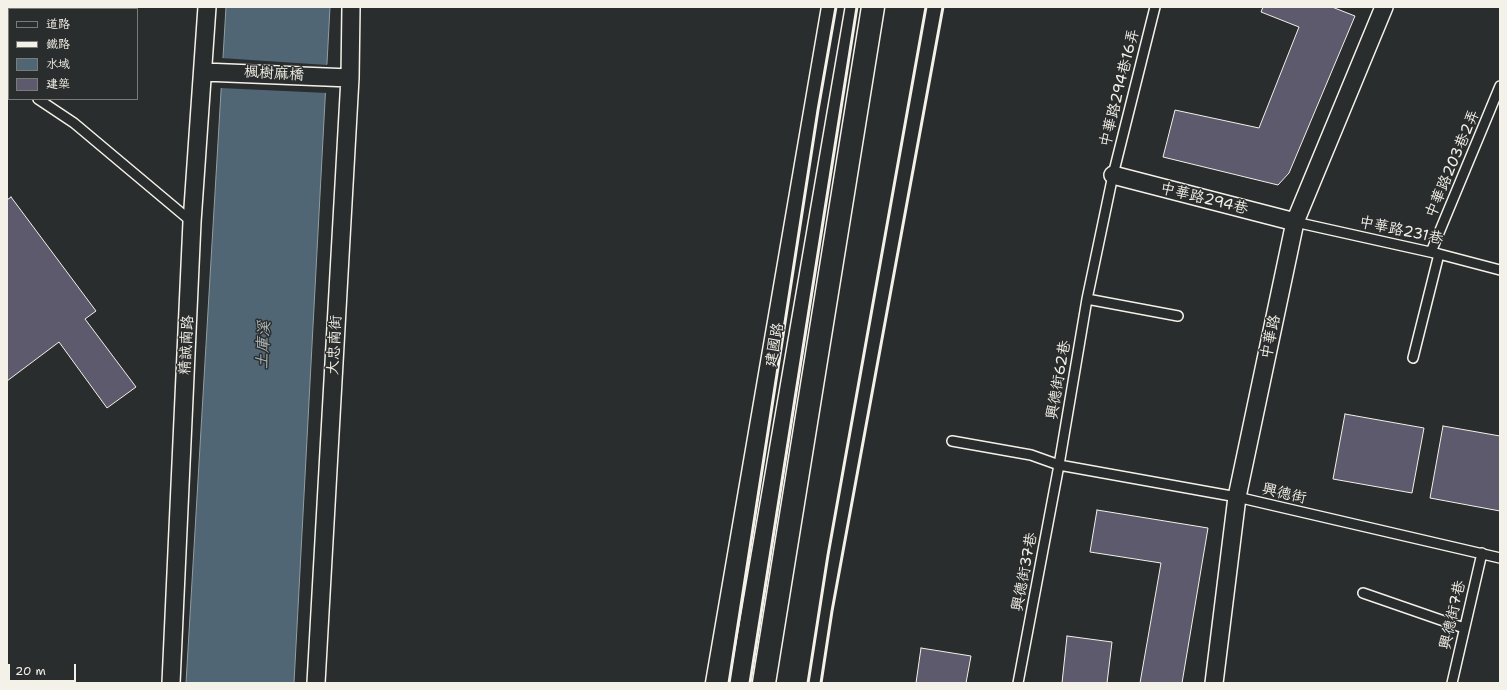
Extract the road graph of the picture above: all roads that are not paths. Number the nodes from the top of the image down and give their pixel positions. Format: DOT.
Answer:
graph roads {
  1 [pos="207,7"];
  2 [pos="351,7"];
  3 [pos="833,7"];
  4 [pos="873,7"];
  5 [pos="1155,7"];
  6 [pos="1384,7"];
  7 [pos="210,72"];
  8 [pos="350,78"];
  9 [pos="1500,86"];
  10 [pos="40,100"];
  11 [pos="1113,175"];
  12 [pos="192,222"];
  13 [pos="1295,222"];
  14 [pos="1435,253"];
  15 [pos="1500,270"];
  16 [pos="1087,299"];
  17 [pos="1178,316"];
  18 [pos="1413,358"];
  19 [pos="952,441"];
  20 [pos="1059,465"];
  21 [pos="1237,497"];
  22 [pos="1482,553"];
  23 [pos="1500,558"];
  24 [pos="1363,593"];
  25 [pos="1464,628"];
  26 [pos="171,683"];
  27 [pos="316,683"];
  28 [pos="717,683"];
  29 [pos="764,683"];
  30 [pos="1018,683"];
  31 [pos="1214,683"];
  32 [pos="1452,683"];
  1 -- 7 [label="street, 精誠南路"];
  2 -- 8 [label="street, 大忠南街"];
  3 -- 28 [label="main road, 建國路"];
  4 -- 29 [label="main road"];
  5 -- 11 [label="lane, 中華路294巷16弄"];
  6 -- 13 [label="street, 中華路"];
  7 -- 8 [label="street, 楓樹麻橋"];
  7 -- 12 [label="street, 精誠南路"];
  8 -- 27 [label="street, 大忠南街"];
  9 -- 14 [label="lane, 中華路203巷2弄"];
  10 -- 12 [label="lane"];
  11 -- 13 [label="street, 中華路294巷"];
  11 -- 16 [label="lane, 中華路294巷16弄"];
  12 -- 26 [label="street, 精誠南路"];
  13 -- 14 [label="lane, 中華路231巷"];
  13 -- 21 [label="street, 中華路"];
  14 -- 15 [label="lane, 中華路231巷"];
  14 -- 18 [label="lane, 中華路203巷2弄"];
  16 -- 17 [label="lane"];
  16 -- 20 [label="lane, 興德街62巷"];
  19 -- 20 [label="lane, 興德街"];
  20 -- 21 [label="lane, 興德街"];
  20 -- 30 [label="lane, 興德街37巷"];
  21 -- 22 [label="lane, 興德街"];
  21 -- 31 [label="street, 中華路"];
  22 -- 23 [label="lane, 興德街"];
  22 -- 25 [label="lane, 興德街7巷"];
  24 -- 25 [label="lane"];
  25 -- 32 [label="lane, 興德街7巷"];
}
